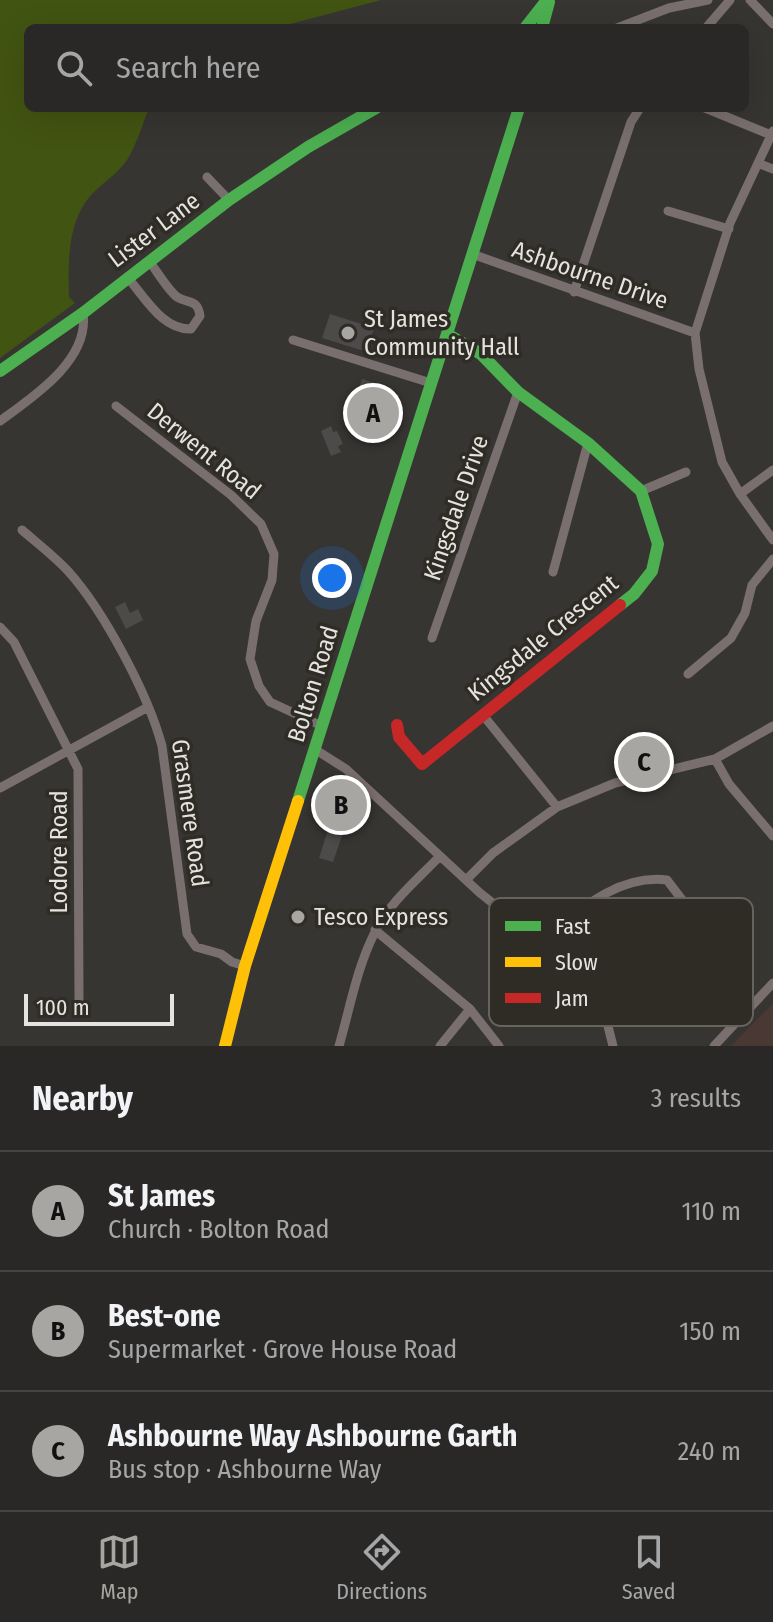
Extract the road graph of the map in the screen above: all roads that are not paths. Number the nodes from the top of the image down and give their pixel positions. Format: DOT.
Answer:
graph roads {
  1 [pos="548,0"];
  2 [pos="708,0"];
  3 [pos="730,0"];
  4 [pos="750,0"];
  5 [pos="528,24"];
  6 [pos="543,24"];
  7 [pos="627,24"];
  8 [pos="709,24"];
  9 [pos="773,24"];
  10 [pos="369,112"];
  11 [pos="518,112"];
  12 [pos="637,112"];
  13 [pos="716,112"];
  14 [pos="772,133"];
  15 [pos="760,164"];
  16 [pos="773,169"];
  17 [pos="207,177"];
  18 [pos="229,200"];
  19 [pos="668,211"];
  20 [pos="729,229"];
  21 [pos="472,254"];
  22 [pos="149,261"];
  23 [pos="127,277"];
  24 [pos="574,292"];
  25 [pos="83,313"];
  26 [pos="695,333"];
  27 [pos="447,334"];
  28 [pos="293,340"];
  29 [pos="0,371"];
  30 [pos="431,383"];
  31 [pos="518,392"];
  32 [pos="116,406"];
  33 [pos="0,421"];
  34 [pos="588,443"];
  35 [pos="773,470"];
  36 [pos="686,472"];
  37 [pos="641,491"];
  38 [pos="740,494"];
  39 [pos="22,530"];
  40 [pos="773,540"];
  41 [pos="773,559"];
  42 [pos="553,572"];
  43 [pos="0,627"];
  44 [pos="432,638"];
  45 [pos="688,674"];
  46 [pos="148,707"];
  47 [pos="483,715"];
  48 [pos="397,725"];
  49 [pos="322,726"];
  50 [pos="773,726"];
  51 [pos="71,750"];
  52 [pos="316,750"];
  53 [pos="715,759"];
  54 [pos="0,788"];
  55 [pos="557,807"];
  56 [pos="773,836"];
  57 [pos="440,856"];
  58 [pos="467,879"];
  59 [pos="490,898"];
  60 [pos="594,898"];
  61 [pos="681,898"];
  62 [pos="375,930"];
  63 [pos="245,966"];
  64 [pos="773,983"];
  65 [pos="79,1001"];
  66 [pos="753,1004"];
  67 [pos="470,1009"];
  68 [pos="608,1026"];
  69 [pos="733,1026"];
  70 [pos="225,1046"];
  71 [pos="339,1046"];
  72 [pos="440,1046"];
  73 [pos="499,1046"];
  74 [pos="613,1046"];
  75 [pos="714,1046"];
  1 -- 5 [label="main road"];
  1 -- 6 [label="main road"];
  2 -- 7 [label="street"];
  3 -- 8 [label="street"];
  4 -- 9 [label="street"];
  10 -- 18 [label="main road, Lister Lane"];
  11 -- 21 [label="main road, Bolton Road"];
  12 -- 24 [label="street"];
  13 -- 14 [label="street"];
  14 -- 15 [label="street"];
  15 -- 16 [label="street"];
  15 -- 20 [label="street"];
  17 -- 18 [label="street"];
  18 -- 22 [label="main road, Lister Lane"];
  19 -- 20 [label="street"];
  20 -- 26 [label="street"];
  21 -- 24 [label="street, Ashbourne Drive"];
  21 -- 27 [label="main road, Bolton Road"];
  22 -- 23 [label="main road, Lister Lane"];
  22 -- 23 [label="street"];
  23 -- 25 [label="main road, Lister Lane"];
  24 -- 26 [label="street, Ashbourne Drive"];
  25 -- 29 [label="main road, Lister Lane"];
  25 -- 33 [label="street"];
  26 -- 38 [label="street"];
  27 -- 30 [label="main road, Bolton Road"];
  27 -- 31 [label="main road, Kingsdale Crescent"];
  28 -- 30 [label="street"];
  30 -- 49 [label="main road, Bolton Road"];
  31 -- 34 [label="main road, Kingsdale Crescent"];
  31 -- 44 [label="street, Kingsdale Drive"];
  32 -- 49 [label="street, Derwent Road"];
  34 -- 37 [label="main road, Kingsdale Crescent"];
  34 -- 42 [label="street"];
  35 -- 38 [label="street"];
  36 -- 37 [label="street"];
  37 -- 47 [label="main road, Kingsdale Crescent"];
  38 -- 40 [label="street"];
  39 -- 46 [label="street, Grasmere Road"];
  41 -- 45 [label="street"];
  43 -- 51 [label="street, Lodore Road"];
  46 -- 51 [label="street"];
  46 -- 63 [label="street, Grasmere Road"];
  47 -- 48 [label="main road, Kingsdale Crescent"];
  47 -- 55 [label="street"];
  49 -- 52 [label="main road, Bolton Road"];
  50 -- 53 [label="street"];
  51 -- 54 [label="street"];
  51 -- 65 [label="street, Lodore Road"];
  52 -- 57 [label="street"];
  52 -- 63 [label="main road, Bolton Road"];
  53 -- 55 [label="street"];
  53 -- 56 [label="street"];
  55 -- 58 [label="street"];
  57 -- 58 [label="street"];
  57 -- 62 [label="street"];
  58 -- 59 [label="street"];
  60 -- 61 [label="street"];
  62 -- 67 [label="street"];
  62 -- 71 [label="street"];
  63 -- 70 [label="main road, Bolton Road"];
  64 -- 66 [label="street"];
  67 -- 72 [label="street"];
  67 -- 73 [label="street"];
  68 -- 74 [label="street"];
  69 -- 75 [label="street"];
}
